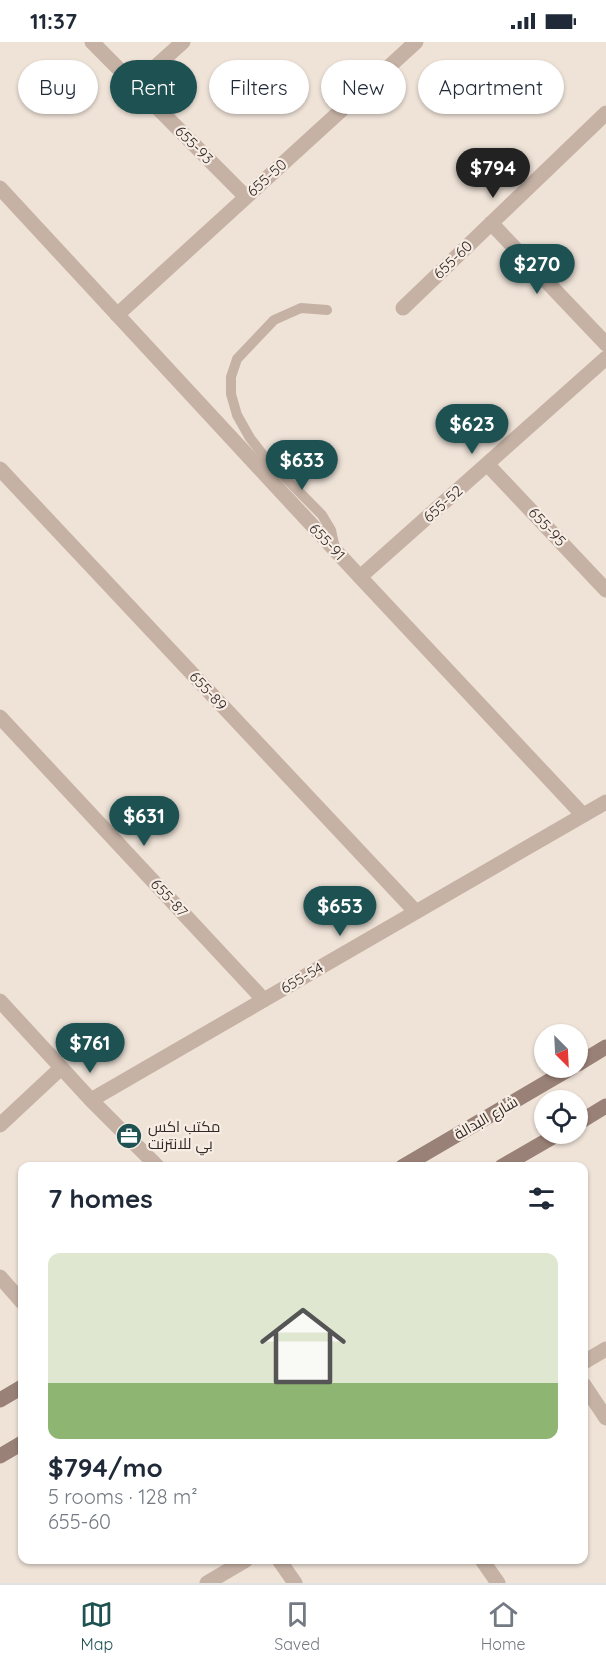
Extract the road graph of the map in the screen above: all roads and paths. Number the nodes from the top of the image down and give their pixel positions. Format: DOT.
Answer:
graph roads {
  1 [pos="92,42"];
  2 [pos="183,42"];
  3 [pos="416,42"];
  4 [pos="110,60"];
  5 [pos="163,60"];
  6 [pos="606,113"];
  7 [pos="163,114"];
  8 [pos="0,188"];
  9 [pos="246,198"];
  10 [pos="491,223"];
  11 [pos="404,308"];
  12 [pos="327,310"];
  13 [pos="117,315"];
  14 [pos="606,344"];
  15 [pos="606,358"];
  16 [pos="487,464"];
  17 [pos="0,470"];
  18 [pos="336,552"];
  19 [pos="360,578"];
  20 [pos="606,590"];
  21 [pos="0,717"];
  22 [pos="606,802"];
  23 [pos="583,815"];
  24 [pos="416,912"];
  25 [pos="264,1000"];
  26 [pos="0,1001"];
  27 [pos="606,1047"];
  28 [pos="588,1058"];
  29 [pos="61,1068"];
  30 [pos="554,1078"];
  31 [pos="91,1100"];
  32 [pos="606,1106"];
  33 [pos="588,1117"];
  34 [pos="0,1125"];
  35 [pos="541,1144"];
  36 [pos="153,1162"];
  37 [pos="411,1162"];
  38 [pos="510,1162"];
  39 [pos="0,1277"];
  40 [pos="18,1297"];
  41 [pos="606,1349"];
  42 [pos="588,1360"];
  43 [pos="18,1389"];
  44 [pos="588,1391"];
  45 [pos="0,1400"];
  46 [pos="606,1418"];
  47 [pos="18,1445"];
  48 [pos="0,1456"];
  49 [pos="239,1564"];
  50 [pos="282,1564"];
  51 [pos="485,1564"];
  52 [pos="207,1583"];
  53 [pos="295,1583"];
  54 [pos="498,1583"];
  1 -- 4 [label="street, 655-93"];
  2 -- 5 [label="street"];
  3 -- 9 [label="street, 655-50"];
  6 -- 10 [label="street, 655-60"];
  7 -- 9 [label="street, 655-93"];
  8 -- 13 [label="street, 655-91"];
  9 -- 13 [label="street, 655-50"];
  10 -- 11 [label="street, 655-60"];
  10 -- 14 [label="street"];
  12 -- 18 [label="lane"];
  13 -- 18 [label="street, 655-91"];
  15 -- 16 [label="street, 655-52"];
  16 -- 19 [label="street, 655-52"];
  16 -- 20 [label="street, 655-95"];
  17 -- 24 [label="street, 655-89"];
  18 -- 19 [label="street, 655-91"];
  19 -- 23 [label="street, 655-91"];
  21 -- 25 [label="street, 655-87"];
  22 -- 23 [label="street, 655-54"];
  23 -- 24 [label="street, 655-54"];
  24 -- 25 [label="street, 655-54"];
  25 -- 31 [label="street, 655-54"];
  26 -- 29 [label="street"];
  27 -- 28 [label="street"];
  29 -- 31 [label="street"];
  29 -- 34 [label="street"];
  30 -- 37 [label="street, شارع البدالة"];
  31 -- 36 [label="street"];
  32 -- 33 [label="street"];
  35 -- 38 [label="street"];
  39 -- 40 [label="street"];
  41 -- 42 [label="street"];
  43 -- 45 [label="street"];
  44 -- 46 [label="street"];
  47 -- 48 [label="street"];
  49 -- 52 [label="street"];
  50 -- 53 [label="street"];
  51 -- 54 [label="street"];
}
